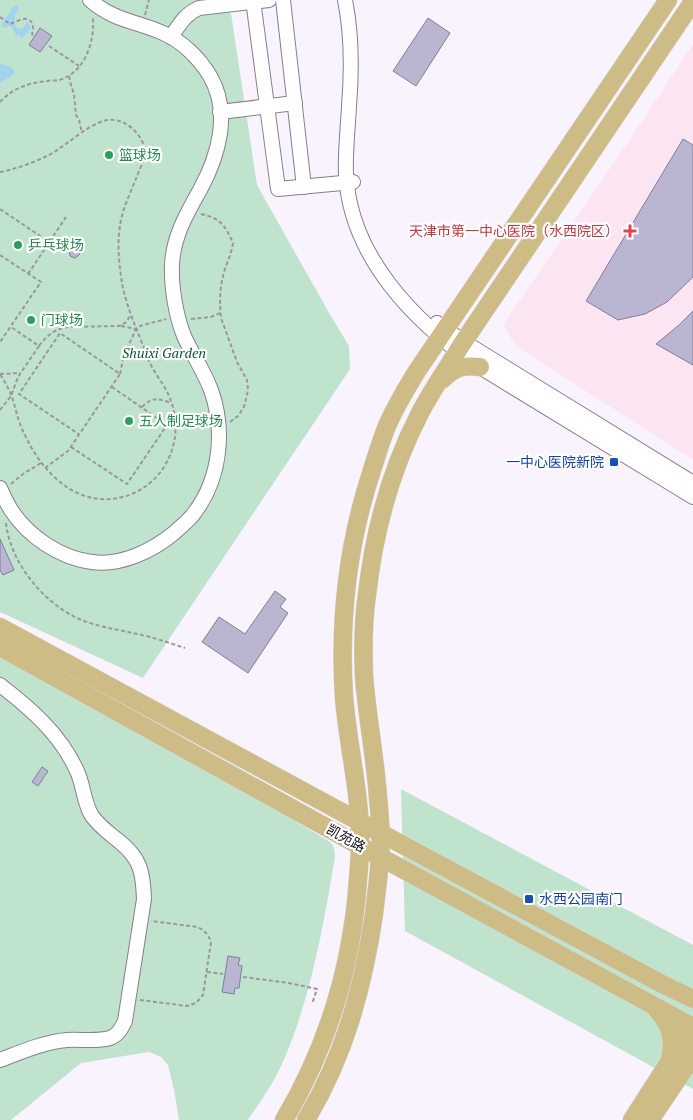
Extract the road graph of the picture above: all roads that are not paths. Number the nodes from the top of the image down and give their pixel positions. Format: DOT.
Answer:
graph roads {
  1 [pos="269,0"];
  2 [pos="283,0"];
  3 [pos="345,0"];
  4 [pos="352,0"];
  5 [pos="668,0"];
  6 [pos="253,1"];
  7 [pos="92,2"];
  8 [pos="690,2"];
  9 [pos="220,3"];
  10 [pos="191,6"];
  11 [pos="171,37"];
  12 [pos="295,103"];
  13 [pos="267,106"];
  14 [pos="220,112"];
  15 [pos="350,183"];
  16 [pos="304,187"];
  17 [pos="454,343"];
  18 [pos="482,360"];
  19 [pos="437,384"];
  20 [pos="693,483"];
  21 [pos="1,490"];
  22 [pos="693,497"];
  23 [pos="0,627"];
  24 [pos="0,646"];
  25 [pos="0,685"];
  26 [pos="378,794"];
  27 [pos="375,836"];
  28 [pos="360,846"];
  29 [pos="415,851"];
  30 [pos="662,984"];
  31 [pos="693,999"];
  32 [pos="649,1004"];
  33 [pos="692,1027"];
  34 [pos="693,1056"];
  35 [pos="0,1060"];
  36 [pos="676,1067"];
  37 [pos="284,1120"];
  38 [pos="306,1120"];
  39 [pos="632,1120"];
  40 [pos="650,1120"];
  1 -- 6 [label="street"];
  2 -- 12 [label="street"];
  3 -- 15 [label="street"];
  4 -- 15 [label="street"];
  5 -- 17 [label="main road"];
  6 -- 9 [label="street"];
  6 -- 13 [label="street"];
  7 -- 11 [label="street"];
  8 -- 17 [label="main road"];
  9 -- 10 [label="street"];
  10 -- 11 [label="street"];
  11 -- 14 [label="street"];
  12 -- 13 [label="street"];
  12 -- 16 [label="street"];
  13 -- 14 [label="street"];
  13 -- 16 [label="street"];
  14 -- 21 [label="street"];
  15 -- 16 [label="street"];
  15 -- 17 [label="street"];
  17 -- 18 [label="street"];
  17 -- 19 [label="main road"];
  17 -- 27 [label="main road"];
  18 -- 19 [label="main road"];
  18 -- 20 [label="street"];
  18 -- 22 [label="street"];
  19 -- 26 [label="main road"];
  23 -- 27 [label="main road, 凯苑路"];
  24 -- 28 [label="main road, 凯苑路"];
  25 -- 35 [label="street"];
  26 -- 27 [label="main road"];
  26 -- 29 [label="main road"];
  27 -- 28 [label="main road, 凯苑路"];
  27 -- 28 [label="main road"];
  27 -- 29 [label="main road, 凯苑路"];
  27 -- 32 [label="main road, 凯苑路"];
  27 -- 38 [label="main road"];
  28 -- 37 [label="main road"];
  29 -- 30 [label="main road, 凯苑路"];
  30 -- 31 [label="main road, 凯苑路"];
  30 -- 33 [label="main road"];
  32 -- 33 [label="main road, 凯苑路"];
  32 -- 36 [label="main road"];
  33 -- 36 [label="main road"];
  34 -- 36 [label="main road"];
  36 -- 39 [label="main road"];
  36 -- 40 [label="main road"];
}
